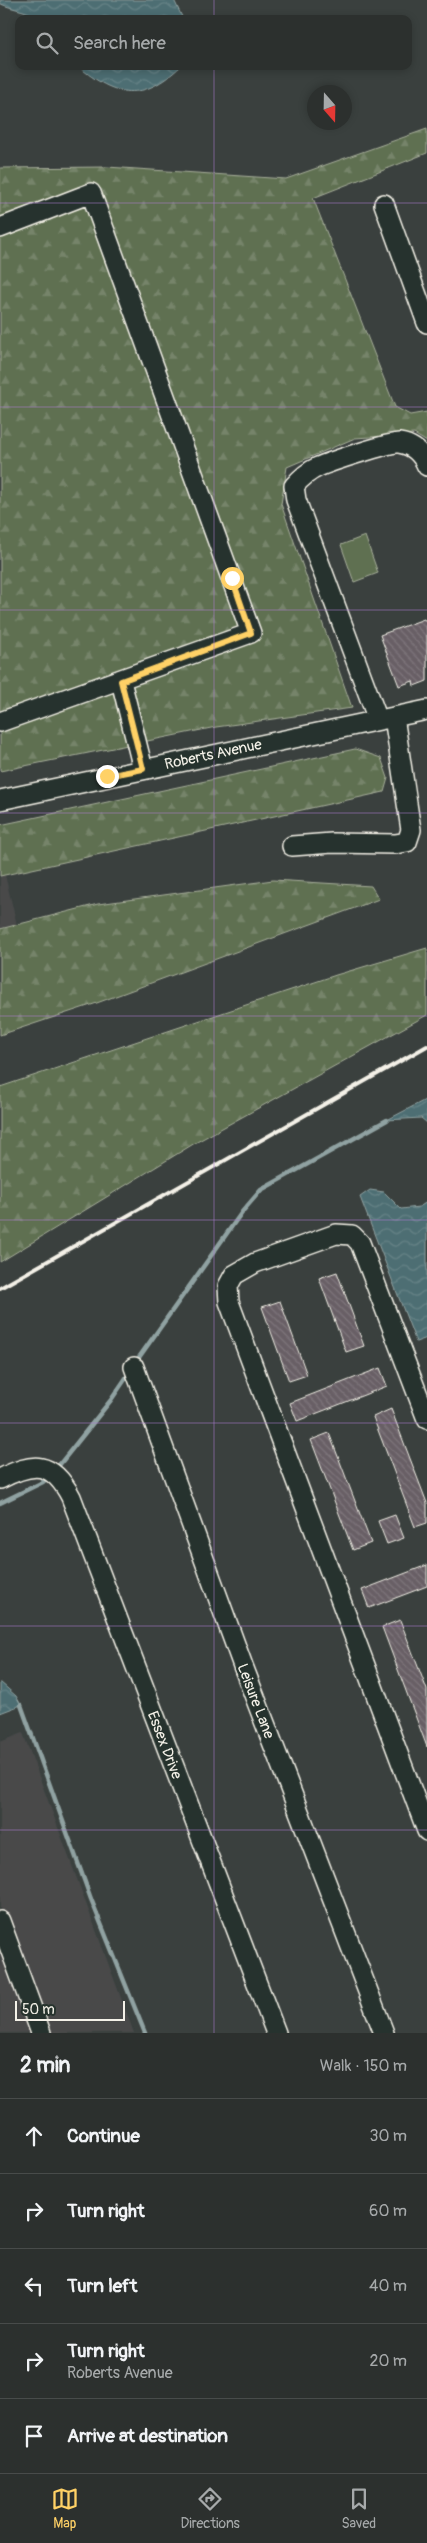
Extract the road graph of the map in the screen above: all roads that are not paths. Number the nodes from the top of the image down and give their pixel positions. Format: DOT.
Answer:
graph roads {
  1 [pos="384,204"];
  2 [pos="0,228"];
  3 [pos="427,323"];
  4 [pos="427,466"];
  5 [pos="121,681"];
  6 [pos="427,710"];
  7 [pos="386,718"];
  8 [pos="0,722"];
  9 [pos="143,769"];
  10 [pos="0,800"];
  11 [pos="292,846"];
  12 [pos="134,1367"];
  13 [pos="427,1419"];
  14 [pos="0,1480"];
  15 [pos="427,1831"];
  16 [pos="0,1921"];
  17 [pos="41,2033"];
  18 [pos="276,2033"];
  19 [pos="384,2033"];
  1 -- 3 [label="street"];
  2 -- 5 [label="street"];
  4 -- 7 [label="street"];
  5 -- 8 [label="street"];
  5 -- 9 [label="street"];
  6 -- 7 [label="street, Roberts Avenue"];
  7 -- 9 [label="street, Roberts Avenue"];
  7 -- 11 [label="street"];
  9 -- 10 [label="street, Roberts Avenue"];
  12 -- 19 [label="street, Leisure Lane"];
  13 -- 15 [label="street"];
  14 -- 18 [label="street, Essex Drive"];
  16 -- 17 [label="street"];
}
